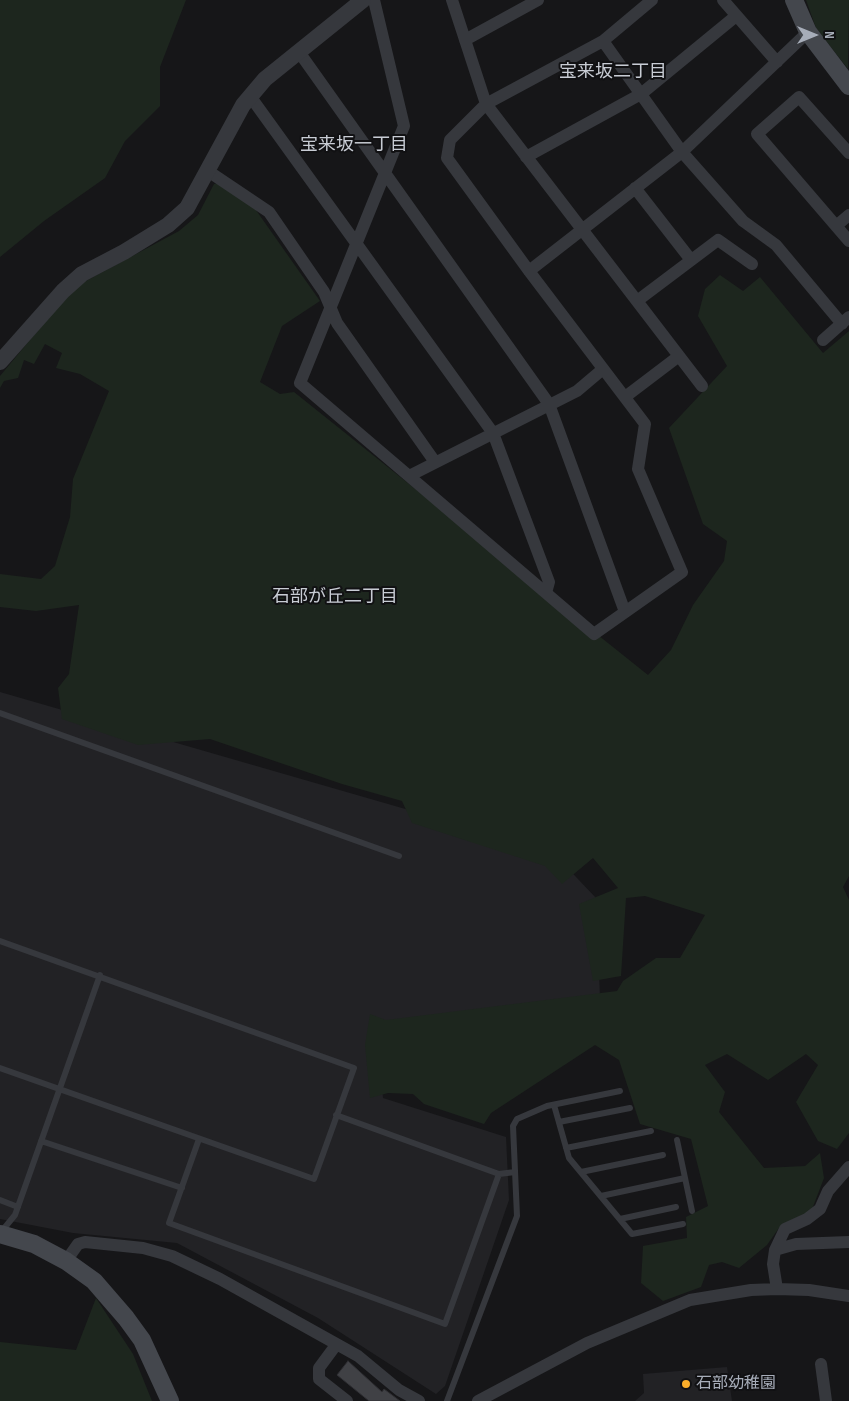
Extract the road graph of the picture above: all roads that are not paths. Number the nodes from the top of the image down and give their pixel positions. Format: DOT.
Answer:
graph roads {
  1 [pos="363,0"];
  2 [pos="374,0"];
  3 [pos="452,0"];
  4 [pos="538,0"];
  5 [pos="652,0"];
  6 [pos="723,0"];
  7 [pos="794,0"];
  8 [pos="736,16"];
  9 [pos="808,32"];
  10 [pos="465,40"];
  11 [pos="603,41"];
  12 [pos="299,52"];
  13 [pos="777,62"];
  14 [pos="849,86"];
  15 [pos="640,94"];
  16 [pos="250,96"];
  17 [pos="486,104"];
  18 [pos="682,152"];
  19 [pos="849,153"];
  20 [pos="526,157"];
  21 [pos="208,171"];
  22 [pos="386,174"];
  23 [pos="635,188"];
  24 [pos="849,215"];
  25 [pos="836,226"];
  26 [pos="582,230"];
  27 [pos="849,241"];
  28 [pos="356,243"];
  29 [pos="691,260"];
  30 [pos="752,264"];
  31 [pos="529,271"];
  32 [pos="637,301"];
  33 [pos="330,307"];
  34 [pos="845,321"];
  35 [pos="823,340"];
  36 [pos="679,356"];
  37 [pos="0,362"];
  38 [pos="603,369"];
  39 [pos="702,386"];
  40 [pos="625,398"];
  41 [pos="549,404"];
  42 [pos="493,433"];
  43 [pos="435,462"];
  44 [pos="408,476"];
  45 [pos="546,593"];
  46 [pos="625,612"];
  47 [pos="0,712"];
  48 [pos="399,856"];
  49 [pos="0,941"];
  50 [pos="100,975"];
  51 [pos="0,1068"];
  52 [pos="60,1088"];
  53 [pos="620,1091"];
  54 [pos="554,1105"];
  55 [pos="630,1108"];
  56 [pos="336,1115"];
  57 [pos="559,1122"];
  58 [pos="651,1131"];
  59 [pos="200,1139"];
  60 [pos="677,1140"];
  61 [pos="41,1141"];
  62 [pos="566,1148"];
  63 [pos="663,1155"];
  64 [pos="849,1167"];
  65 [pos="515,1172"];
  66 [pos="581,1172"];
  67 [pos="498,1174"];
  68 [pos="685,1178"];
  69 [pos="182,1188"];
  70 [pos="601,1196"];
  71 [pos="0,1200"];
  72 [pos="18,1207"];
  73 [pos="676,1207"];
  74 [pos="692,1211"];
  75 [pos="620,1219"];
  76 [pos="683,1224"];
  77 [pos="0,1233"];
  78 [pos="849,1242"];
  79 [pos="775,1250"];
  80 [pos="66,1261"];
  81 [pos="776,1289"];
  82 [pos="849,1296"];
  83 [pos="336,1345"];
  84 [pos="821,1364"];
  85 [pos="170,1401"];
  86 [pos="347,1401"];
  87 [pos="419,1401"];
  88 [pos="447,1401"];
  89 [pos="478,1401"];
  90 [pos="826,1401"];
  1 -- 12 [label="street"];
  2 -- 22 [label="street"];
  3 -- 10 [label="street"];
  4 -- 10 [label="street"];
  5 -- 11 [label="street"];
  6 -- 8 [label="street"];
  7 -- 9 [label="main road"];
  8 -- 13 [label="street"];
  8 -- 15 [label="street"];
  9 -- 13 [label="street"];
  9 -- 14 [label="main road"];
  10 -- 17 [label="street"];
  11 -- 15 [label="street"];
  11 -- 17 [label="street"];
  12 -- 16 [label="street"];
  12 -- 22 [label="street"];
  13 -- 18 [label="street"];
  15 -- 18 [label="street"];
  15 -- 20 [label="street"];
  16 -- 21 [label="street"];
  16 -- 28 [label="street"];
  17 -- 20 [label="street"];
  17 -- 31 [label="street"];
  18 -- 23 [label="street"];
  18 -- 34 [label="street"];
  19 -- 25 [label="street"];
  20 -- 26 [label="street"];
  21 -- 33 [label="street"];
  21 -- 37 [label="street"];
  22 -- 28 [label="street"];
  22 -- 41 [label="street"];
  23 -- 26 [label="street"];
  23 -- 29 [label="street"];
  24 -- 25 [label="street"];
  25 -- 27 [label="street"];
  26 -- 31 [label="street"];
  26 -- 32 [label="street"];
  28 -- 33 [label="street"];
  28 -- 42 [label="street"];
  29 -- 30 [label="street"];
  29 -- 32 [label="street"];
  31 -- 38 [label="street"];
  32 -- 36 [label="street"];
  33 -- 43 [label="street"];
  33 -- 44 [label="street"];
  34 -- 35 [label="street"];
  36 -- 39 [label="street"];
  36 -- 40 [label="street"];
  38 -- 40 [label="street"];
  38 -- 41 [label="street"];
  40 -- 46 [label="street"];
  41 -- 42 [label="street"];
  41 -- 46 [label="street"];
  42 -- 43 [label="street"];
  42 -- 45 [label="street"];
  43 -- 44 [label="street"];
  44 -- 45 [label="street"];
  45 -- 46 [label="street"];
  47 -- 48 [label="lane"];
  49 -- 50 [label="lane"];
  50 -- 52 [label="lane"];
  50 -- 56 [label="lane"];
  51 -- 52 [label="lane"];
  52 -- 59 [label="lane"];
  52 -- 61 [label="lane"];
  53 -- 54 [label="lane"];
  54 -- 57 [label="lane"];
  54 -- 65 [label="lane"];
  55 -- 57 [label="lane"];
  56 -- 59 [label="lane"];
  56 -- 67 [label="lane"];
  57 -- 62 [label="lane"];
  58 -- 62 [label="lane"];
  59 -- 69 [label="lane"];
  60 -- 68 [label="lane"];
  61 -- 69 [label="lane"];
  61 -- 72 [label="lane"];
  62 -- 66 [label="lane"];
  63 -- 66 [label="lane"];
  64 -- 79 [label="street"];
  65 -- 67 [label="lane"];
  65 -- 88 [label="lane"];
  66 -- 70 [label="lane"];
  67 -- 69 [label="lane"];
  68 -- 70 [label="lane"];
  68 -- 74 [label="lane"];
  70 -- 75 [label="lane"];
  71 -- 72 [label="lane"];
  72 -- 77 [label="lane"];
  73 -- 75 [label="lane"];
  75 -- 76 [label="lane"];
  77 -- 80 [label="main road"];
  78 -- 79 [label="street"];
  79 -- 81 [label="street"];
  80 -- 83 [label="street"];
  80 -- 85 [label="main road"];
  81 -- 82 [label="street"];
  81 -- 89 [label="street"];
  83 -- 86 [label="street"];
  83 -- 87 [label="street"];
  84 -- 90 [label="street"];
}
